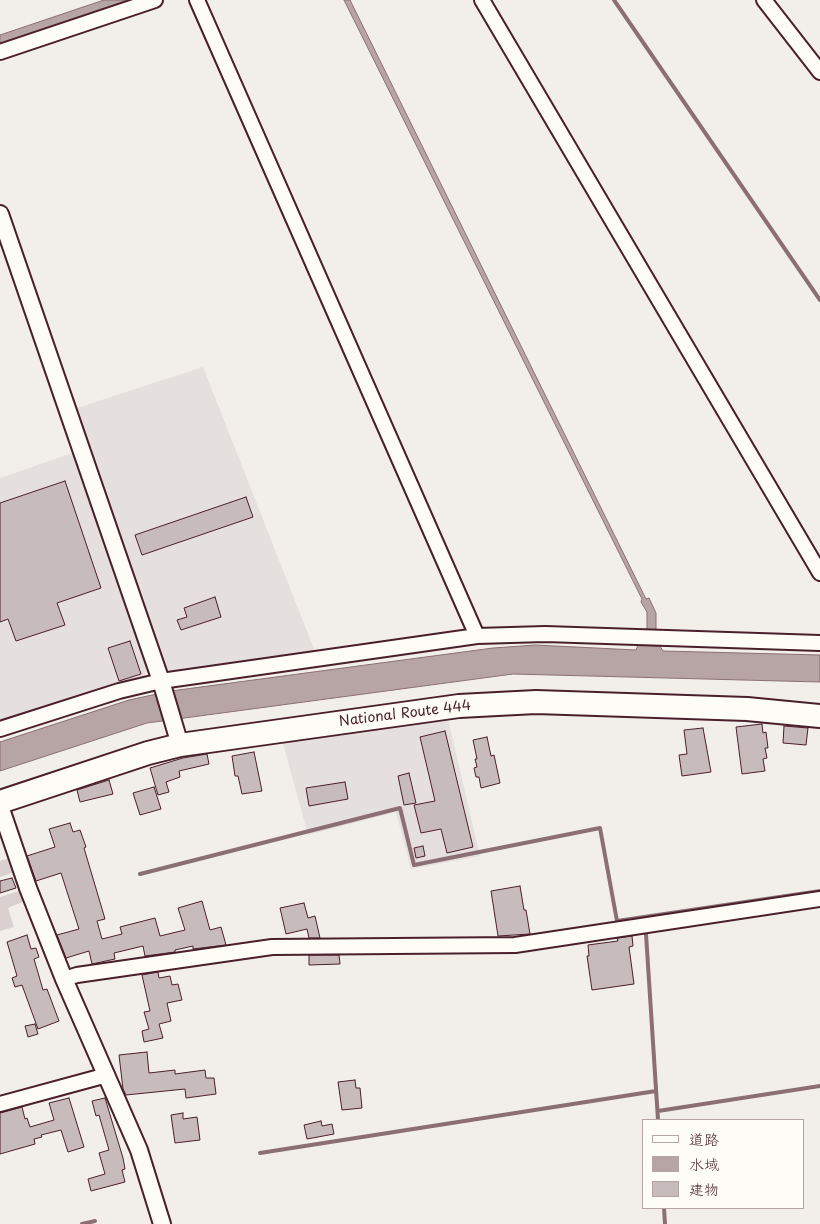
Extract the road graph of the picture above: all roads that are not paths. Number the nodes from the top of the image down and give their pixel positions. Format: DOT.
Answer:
graph roads {
  1 [pos="156,0"];
  2 [pos="197,0"];
  3 [pos="482,0"];
  4 [pos="764,0"];
  5 [pos="0,52"];
  6 [pos="820,72"];
  7 [pos="0,214"];
  8 [pos="820,573"];
  9 [pos="477,636"];
  10 [pos="820,642"];
  11 [pos="162,684"];
  12 [pos="820,716"];
  13 [pos="0,729"];
  14 [pos="177,735"];
  15 [pos="0,802"];
  16 [pos="0,806"];
  17 [pos="820,899"];
  18 [pos="64,979"];
  19 [pos="107,1075"];
  20 [pos="0,1104"];
  21 [pos="162,1224"];
  1 -- 5 [label="street"];
  2 -- 9 [label="street"];
  3 -- 8 [label="street"];
  4 -- 6 [label="street"];
  7 -- 11 [label="street"];
  9 -- 10 [label="street"];
  9 -- 11 [label="street"];
  11 -- 13 [label="street"];
  11 -- 14 [label="street"];
  12 -- 14 [label="highway, National Route 444"];
  14 -- 15 [label="highway, National Route 444"];
  16 -- 18 [label="street"];
  17 -- 18 [label="street"];
  18 -- 19 [label="street"];
  19 -- 20 [label="street"];
  19 -- 21 [label="street"];
}
